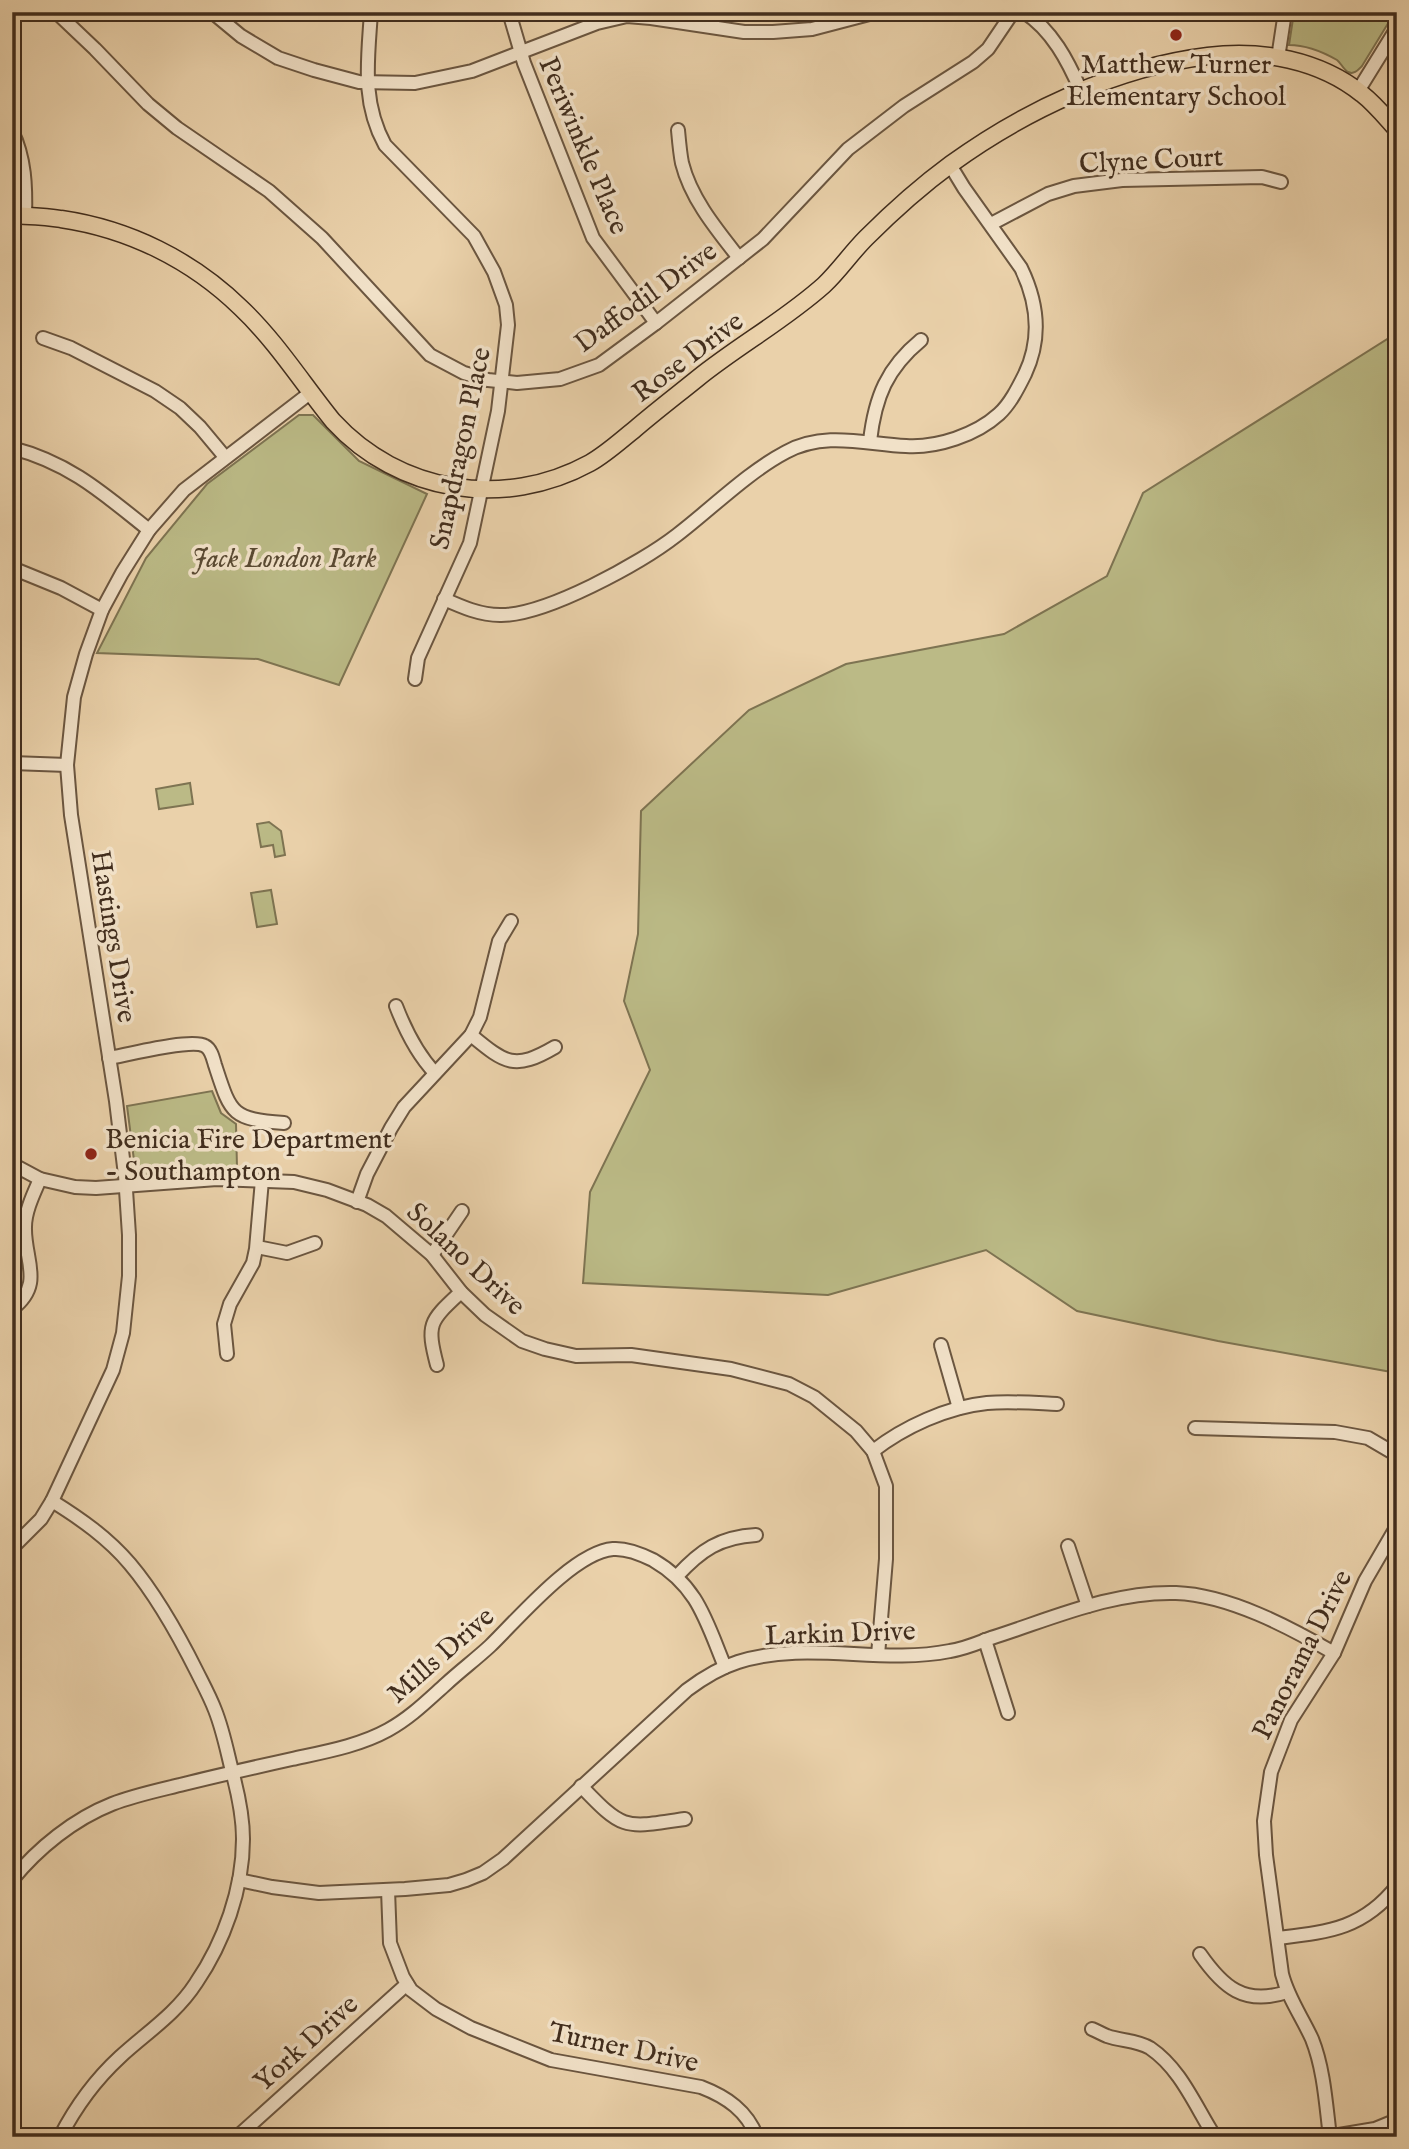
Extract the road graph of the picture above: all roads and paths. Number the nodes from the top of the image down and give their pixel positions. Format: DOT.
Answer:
graph roads {
  1 [pos="56,12"];
  2 [pos="212,12"];
  3 [pos="371,12"];
  4 [pos="509,12"];
  5 [pos="877,12"];
  6 [pos="1013,12"];
  7 [pos="1024,12"];
  8 [pos="1285,12"];
  9 [pos="637,15"];
  10 [pos="1397,27"];
  11 [pos="520,54"];
  12 [pos="1278,58"];
  13 [pos="367,82"];
  14 [pos="1081,91"];
  15 [pos="1358,91"];
  16 [pos="678,130"];
  17 [pos="1397,130"];
  18 [pos="12,131"];
  19 [pos="950,165"];
  20 [pos="1281,182"];
  21 [pos="18,215"];
  22 [pos="991,224"];
  23 [pos="739,258"];
  24 [pos="656,323"];
  25 [pos="43,338"];
  26 [pos="921,340"];
  27 [pos="502,382"];
  28 [pos="310,393"];
  29 [pos="870,441"];
  30 [pos="12,447"];
  31 [pos="225,457"];
  32 [pos="481,490"];
  33 [pos="149,530"];
  34 [pos="12,568"];
  35 [pos="444,599"];
  36 [pos="102,610"];
  37 [pos="415,679"];
  38 [pos="12,764"];
  39 [pos="67,765"];
  40 [pos="511,921"];
  41 [pos="396,1006"];
  42 [pos="471,1035"];
  43 [pos="555,1047"];
  44 [pos="109,1058"];
  45 [pos="435,1073"];
  46 [pos="285,1123"];
  47 [pos="12,1164"];
  48 [pos="40,1179"];
  49 [pos="262,1180"];
  50 [pos="126,1186"];
  51 [pos="357,1202"];
  52 [pos="462,1211"];
  53 [pos="315,1243"];
  54 [pos="257,1247"];
  55 [pos="432,1255"];
  56 [pos="461,1292"];
  57 [pos="12,1309"];
  58 [pos="942,1345"];
  59 [pos="227,1354"];
  60 [pos="436,1365"];
  61 [pos="1057,1404"];
  62 [pos="959,1408"];
  63 [pos="1195,1428"];
  64 [pos="873,1451"];
  65 [pos="1397,1454"];
  66 [pos="52,1501"];
  67 [pos="1397,1526"];
  68 [pos="757,1535"];
  69 [pos="1068,1546"];
  70 [pos="12,1548"];
  71 [pos="677,1576"];
  72 [pos="1088,1606"];
  73 [pos="985,1640"];
  74 [pos="1334,1653"];
  75 [pos="878,1655"];
  76 [pos="725,1667"];
  77 [pos="1008,1713"];
  78 [pos="232,1772"];
  79 [pos="581,1786"];
  80 [pos="685,1819"];
  81 [pos="12,1880"];
  82 [pos="239,1880"];
  83 [pos="1397,1886"];
  84 [pos="388,1890"];
  85 [pos="1278,1938"];
  86 [pos="1200,1954"];
  87 [pos="407,1984"];
  88 [pos="1287,1992"];
  89 [pos="1092,2029"];
  90 [pos="1397,2120"];
  91 [pos="60,2137"];
  92 [pos="237,2137"];
  93 [pos="758,2137"];
  94 [pos="1215,2137"];
  95 [pos="1329,2137"];
  1 -- 27 [label="street, Daffodil Drive"];
  2 -- 13 [label="street"];
  3 -- 13 [label="street, Snapdragon Place"];
  4 -- 11 [label="street, Periwinkle Place"];
  5 -- 9 [label="street"];
  6 -- 23 [label="street, Daffodil Drive"];
  7 -- 14 [label="street"];
  8 -- 12 [label="street"];
  9 -- 11 [label="street"];
  10 -- 15 [label="street"];
  11 -- 13 [label="street"];
  11 -- 24 [label="street, Periwinkle Place"];
  12 -- 14 [label="main road, Rose Drive"];
  12 -- 15 [label="main road, Rose Drive"];
  13 -- 27 [label="street, Snapdragon Place"];
  14 -- 19 [label="main road, Rose Drive"];
  15 -- 17 [label="main road, Rose Drive"];
  16 -- 23 [label="street"];
  18 -- 21 [label="street"];
  19 -- 22 [label="street"];
  19 -- 32 [label="main road, Rose Drive"];
  20 -- 22 [label="street, Clyne Court"];
  21 -- 28 [label="main road, Rose Drive"];
  22 -- 29 [label="street"];
  23 -- 24 [label="street, Daffodil Drive"];
  24 -- 27 [label="street, Daffodil Drive"];
  25 -- 31 [label="street"];
  26 -- 29 [label="street"];
  27 -- 32 [label="street, Snapdragon Place"];
  28 -- 31 [label="street, Hastings Drive"];
  28 -- 32 [label="main road, Rose Drive"];
  29 -- 35 [label="street"];
  30 -- 33 [label="street"];
  31 -- 33 [label="street, Hastings Drive"];
  32 -- 35 [label="street, Snapdragon Place"];
  33 -- 36 [label="street, Hastings Drive"];
  34 -- 36 [label="street"];
  35 -- 37 [label="street, Snapdragon Place"];
  36 -- 39 [label="street, Hastings Drive"];
  38 -- 39 [label="street"];
  39 -- 44 [label="street, Hastings Drive"];
  40 -- 42 [label="street"];
  41 -- 45 [label="street"];
  42 -- 43 [label="street"];
  42 -- 45 [label="street"];
  44 -- 46 [label="street"];
  44 -- 50 [label="street, Hastings Drive"];
  45 -- 51 [label="street"];
  47 -- 48 [label="street, Solano Drive"];
  48 -- 50 [label="street, Solano Drive"];
  48 -- 57 [label="street"];
  49 -- 50 [label="street, Solano Drive"];
  49 -- 51 [label="street, Solano Drive"];
  49 -- 54 [label="street"];
  50 -- 66 [label="street, Hastings Drive"];
  51 -- 55 [label="street, Solano Drive"];
  52 -- 55 [label="street"];
  53 -- 54 [label="street"];
  54 -- 59 [label="street"];
  55 -- 56 [label="street, Solano Drive"];
  56 -- 60 [label="street"];
  56 -- 64 [label="street, Solano Drive"];
  58 -- 62 [label="street"];
  61 -- 62 [label="street"];
  62 -- 64 [label="street"];
  63 -- 65 [label="street"];
  64 -- 75 [label="street, Solano Drive"];
  66 -- 70 [label="street, Hastings Drive"];
  66 -- 78 [label="street"];
  67 -- 74 [label="street, Panorama Drive"];
  68 -- 71 [label="street"];
  69 -- 72 [label="street"];
  71 -- 76 [label="street, Mills Drive"];
  71 -- 78 [label="street, Mills Drive"];
  72 -- 73 [label="street, Larkin Drive"];
  72 -- 74 [label="street, Larkin Drive"];
  73 -- 75 [label="street, Larkin Drive"];
  73 -- 77 [label="street"];
  74 -- 85 [label="street, Panorama Drive"];
  75 -- 76 [label="street, Larkin Drive"];
  76 -- 79 [label="street, Larkin Drive"];
  78 -- 81 [label="street, Mills Drive"];
  78 -- 82 [label="street"];
  79 -- 80 [label="street"];
  79 -- 84 [label="street, Larkin Drive"];
  82 -- 84 [label="street, Larkin Drive"];
  82 -- 91 [label="street"];
  83 -- 85 [label="street"];
  84 -- 87 [label="street, Turner Drive"];
  85 -- 88 [label="street, Panorama Drive"];
  86 -- 88 [label="street"];
  87 -- 92 [label="street, York Drive"];
  87 -- 93 [label="street, Turner Drive"];
  88 -- 95 [label="street, Panorama Drive"];
  89 -- 94 [label="street"];
  90 -- 95 [label="street"];
}
